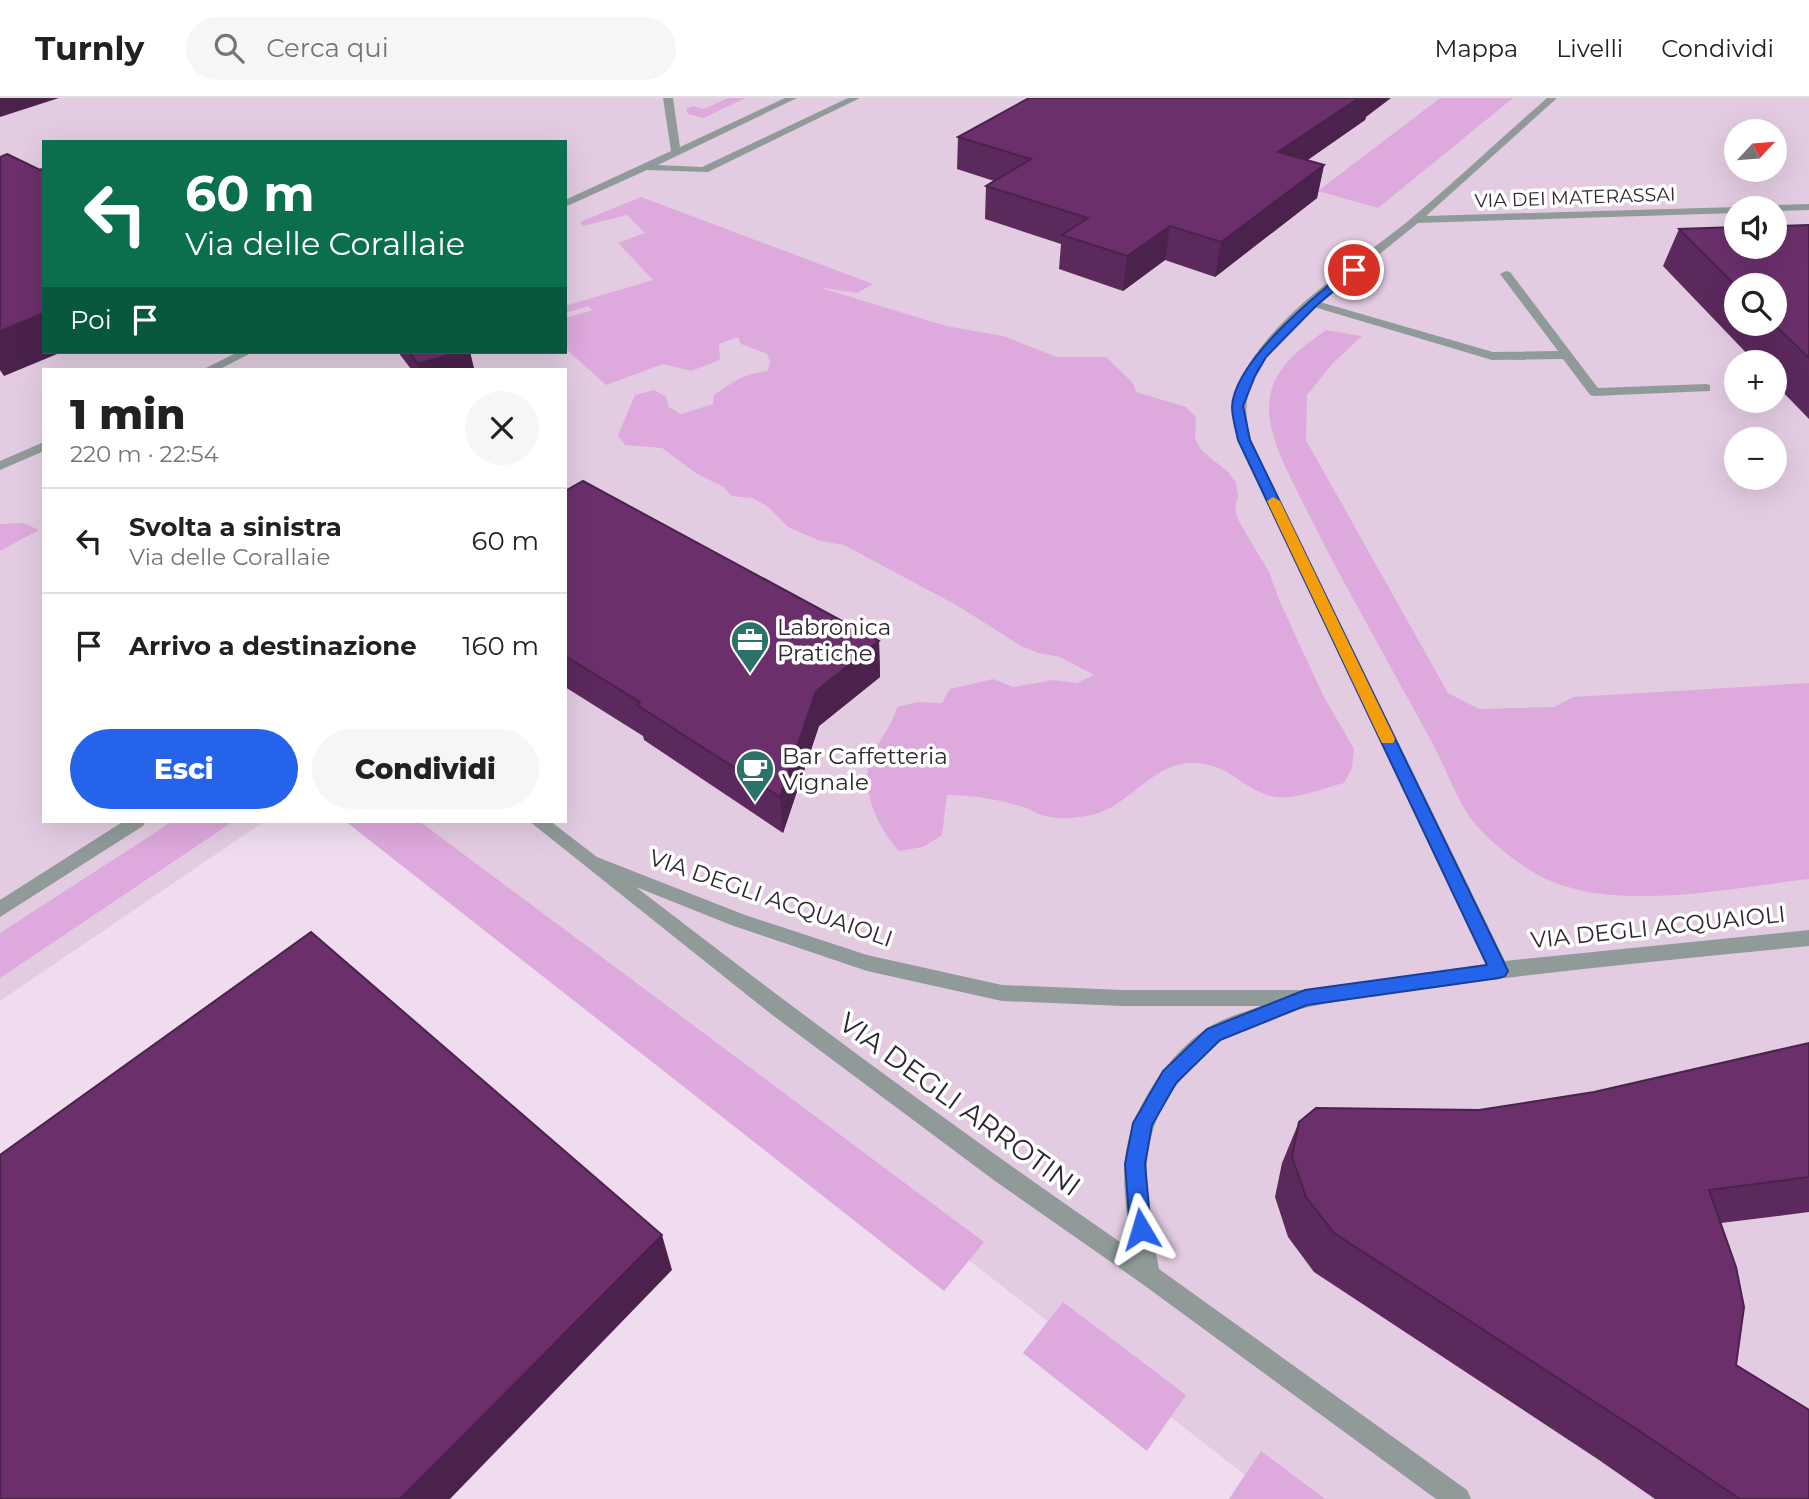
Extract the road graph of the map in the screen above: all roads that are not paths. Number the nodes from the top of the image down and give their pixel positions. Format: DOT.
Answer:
graph roads {
  1 [pos="668,98"];
  2 [pos="792,98"];
  3 [pos="855,98"];
  4 [pos="1552,98"];
  5 [pos="676,152"];
  6 [pos="644,167"];
  7 [pos="567,203"];
  8 [pos="1809,207"];
  9 [pos="1787,208"];
  10 [pos="1724,210"];
  11 [pos="1415,220"];
  12 [pos="1506,274"];
  13 [pos="1313,303"];
  14 [pos="243,354"];
  15 [pos="1566,355"];
  16 [pos="212,368"];
  17 [pos="1706,388"];
  18 [pos="40,453"];
  19 [pos="0,466"];
  20 [pos="134,823"];
  21 [pos="541,823"];
  22 [pos="597,864"];
  23 [pos="0,910"];
  24 [pos="1809,938"];
  25 [pos="1499,971"];
  26 [pos="1305,998"];
  27 [pos="1149,1275"];
  28 [pos="1458,1499"];
  1 -- 5 [label="street"];
  2 -- 5 [label="street"];
  3 -- 6 [label="street"];
  4 -- 11 [label="street"];
  5 -- 6 [label="street"];
  6 -- 7 [label="street"];
  8 -- 9 [label="street"];
  10 -- 11 [label="street, VIA DEI MATERASSAI"];
  11 -- 13 [label="street"];
  12 -- 15 [label="street"];
  13 -- 15 [label="street"];
  13 -- 25 [label="street"];
  14 -- 16 [label="street"];
  15 -- 17 [label="street"];
  18 -- 19 [label="street"];
  20 -- 23 [label="street"];
  21 -- 22 [label="street, VIA DEGLI ARROTINI"];
  22 -- 26 [label="street, VIA DEGLI ACQUAIOLI"];
  22 -- 27 [label="street, VIA DEGLI ARROTINI"];
  24 -- 25 [label="street, VIA DEGLI ACQUAIOLI"];
  25 -- 26 [label="street, VIA DEGLI ACQUAIOLI"];
  26 -- 27 [label="street, VIA DEGLI ACQUAIOLI"];
  27 -- 28 [label="street, VIA DEGLI ARROTINI"];
}
